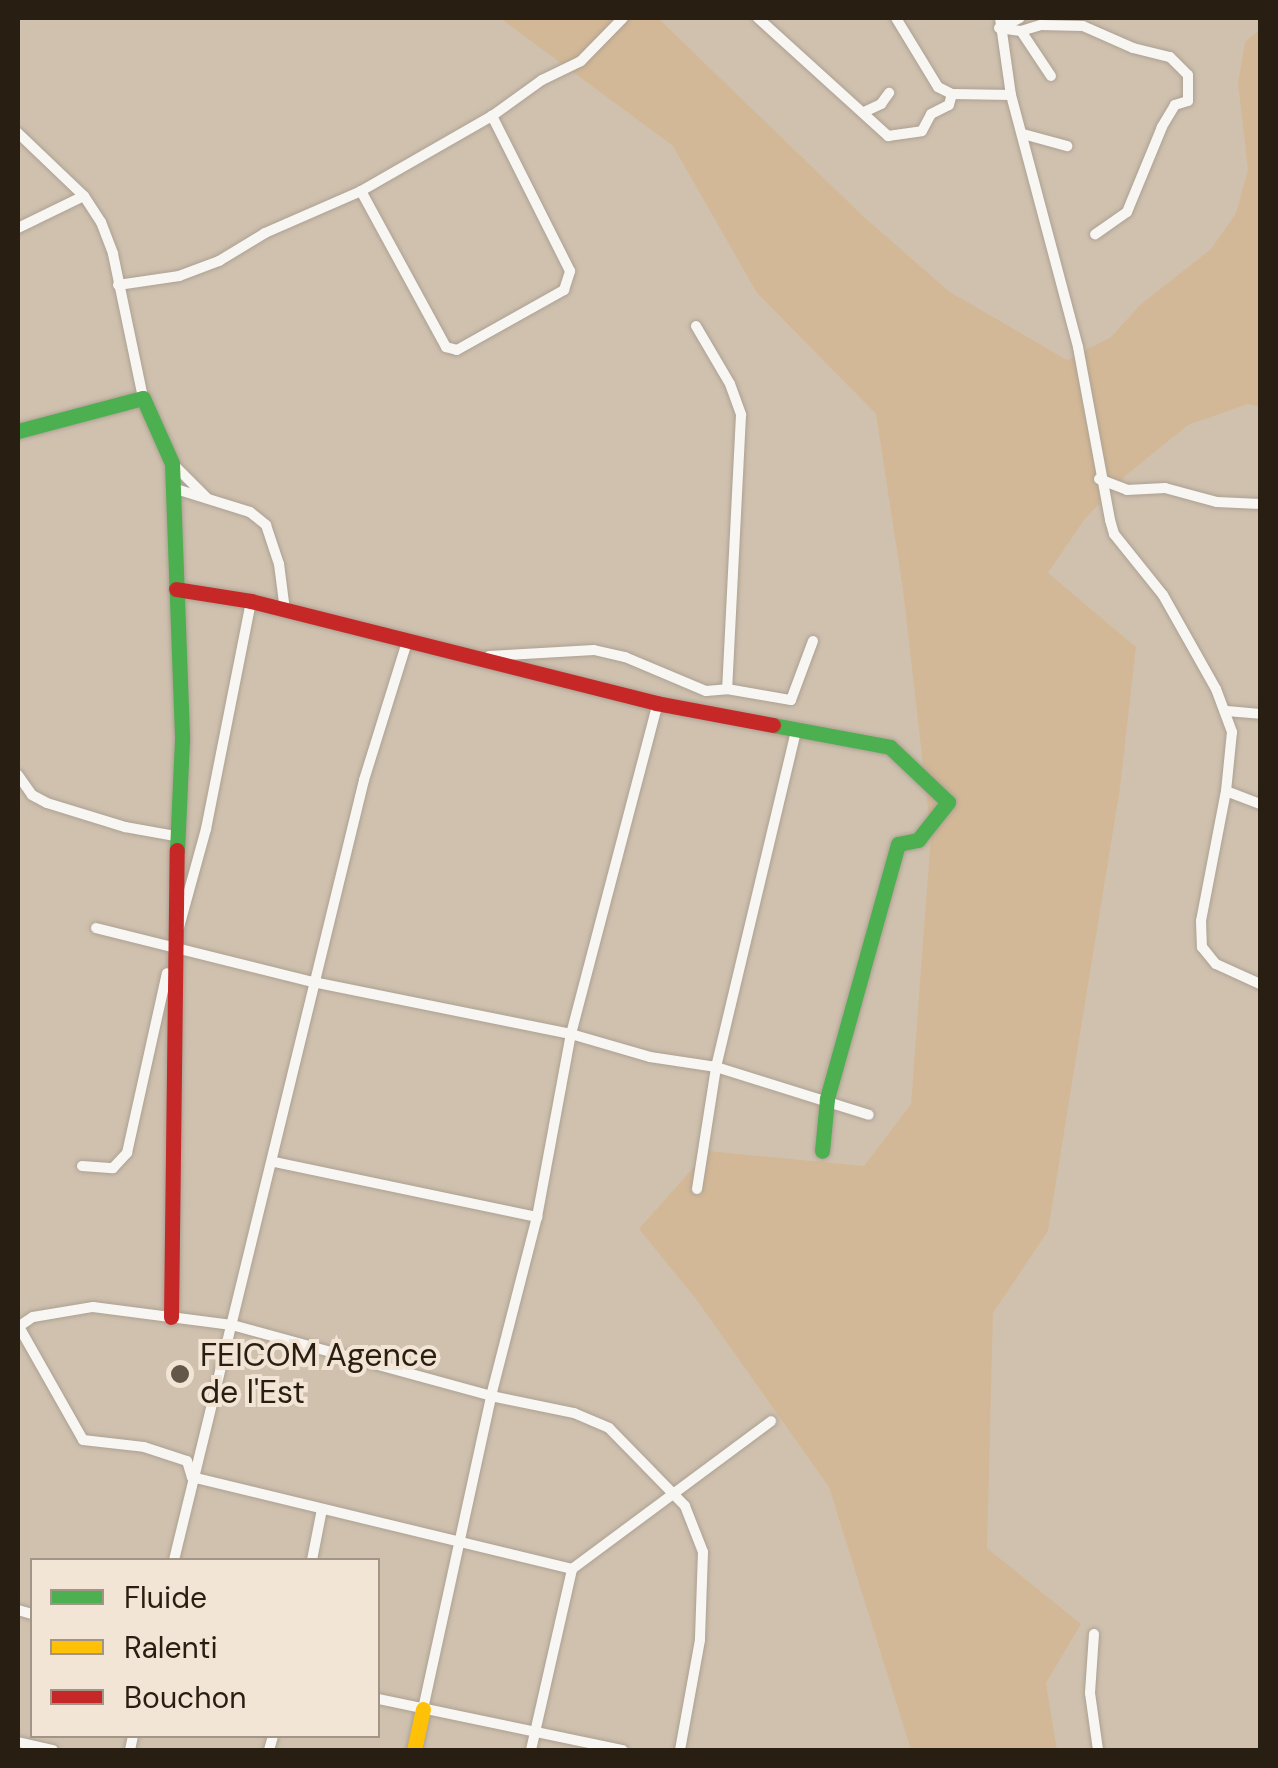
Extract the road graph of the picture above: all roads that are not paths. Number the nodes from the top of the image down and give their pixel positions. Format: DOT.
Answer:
graph roads {
  1 [pos="622,18"];
  2 [pos="758,18"];
  3 [pos="896,18"];
  4 [pos="1020,18"];
  5 [pos="999,23"];
  6 [pos="1020,31"];
  7 [pos="1050,76"];
  8 [pos="889,93"];
  9 [pos="952,94"];
  10 [pos="1010,94"];
  11 [pos="864,112"];
  12 [pos="492,116"];
  13 [pos="18,132"];
  14 [pos="1023,134"];
  15 [pos="1066,146"];
  16 [pos="360,191"];
  17 [pos="84,196"];
  18 [pos="18,228"];
  19 [pos="1094,234"];
  20 [pos="118,285"];
  21 [pos="696,326"];
  22 [pos="142,398"];
  23 [pos="18,431"];
  24 [pos="172,463"];
  25 [pos="1099,480"];
  26 [pos="176,489"];
  27 [pos="208,498"];
  28 [pos="1260,504"];
  29 [pos="176,589"];
  30 [pos="251,602"];
  31 [pos="285,610"];
  32 [pos="812,641"];
  33 [pos="407,642"];
  34 [pos="706,690"];
  35 [pos="727,690"];
  36 [pos="656,703"];
  37 [pos="1227,711"];
  38 [pos="1260,714"];
  39 [pos="796,731"];
  40 [pos="18,774"];
  41 [pos="1226,791"];
  42 [pos="1260,804"];
  43 [pos="175,836"];
  44 [pos="96,928"];
  45 [pos="173,949"];
  46 [pos="314,982"];
  47 [pos="1260,984"];
  48 [pos="571,1034"];
  49 [pos="716,1067"];
  50 [pos="827,1098"];
  51 [pos="869,1115"];
  52 [pos="822,1151"];
  53 [pos="274,1162"];
  54 [pos="82,1166"];
  55 [pos="697,1188"];
  56 [pos="537,1217"];
  57 [pos="171,1317"];
  58 [pos="232,1325"];
  59 [pos="18,1326"];
  60 [pos="491,1396"];
  61 [pos="771,1421"];
  62 [pos="192,1477"];
  63 [pos="674,1494"];
  64 [pos="322,1509"];
  65 [pos="458,1542"];
  66 [pos="174,1558"];
  67 [pos="312,1558"];
  68 [pos="572,1569"];
  69 [pos="1094,1634"];
  70 [pos="380,1700"];
  71 [pos="423,1709"];
  72 [pos="536,1730"];
  73 [pos="25,1746"];
  74 [pos="52,1750"];
  75 [pos="414,1750"];
  76 [pos="531,1750"];
  77 [pos="623,1750"];
  78 [pos="680,1750"];
  79 [pos="1098,1750"];
  1 -- 12 [label="street"];
  2 -- 11 [label="street"];
  3 -- 9 [label="street"];
  4 -- 5 [label="street"];
  5 -- 6 [label="street"];
  5 -- 10 [label="street"];
  6 -- 7 [label="street"];
  6 -- 19 [label="street"];
  8 -- 11 [label="street"];
  9 -- 10 [label="street"];
  9 -- 11 [label="street"];
  10 -- 14 [label="street"];
  12 -- 16 [label="street"];
  12 -- 16 [label="street"];
  13 -- 17 [label="street"];
  14 -- 15 [label="street"];
  14 -- 25 [label="street"];
  16 -- 20 [label="street"];
  17 -- 18 [label="street"];
  17 -- 20 [label="street"];
  20 -- 22 [label="street"];
  21 -- 35 [label="street"];
  22 -- 23 [label="street"];
  22 -- 24 [label="street"];
  24 -- 26 [label="street"];
  24 -- 27 [label="street"];
  25 -- 28 [label="street"];
  25 -- 37 [label="street"];
  26 -- 27 [label="street"];
  26 -- 29 [label="street"];
  27 -- 31 [label="street"];
  29 -- 30 [label="street"];
  29 -- 43 [label="street"];
  30 -- 31 [label="street"];
  30 -- 45 [label="street"];
  31 -- 33 [label="street"];
  32 -- 35 [label="street"];
  33 -- 34 [label="street"];
  33 -- 36 [label="street"];
  33 -- 46 [label="street"];
  34 -- 35 [label="street"];
  34 -- 36 [label="street"];
  36 -- 39 [label="street"];
  36 -- 48 [label="street"];
  37 -- 38 [label="street"];
  37 -- 41 [label="street"];
  39 -- 49 [label="street"];
  39 -- 50 [label="street"];
  40 -- 43 [label="street"];
  41 -- 42 [label="street"];
  41 -- 47 [label="street"];
  43 -- 45 [label="street"];
  44 -- 45 [label="street"];
  45 -- 46 [label="street"];
  45 -- 54 [label="street"];
  45 -- 57 [label="street"];
  46 -- 48 [label="street"];
  46 -- 53 [label="street"];
  48 -- 49 [label="street"];
  48 -- 56 [label="street"];
  49 -- 50 [label="street"];
  49 -- 55 [label="street"];
  50 -- 51 [label="street"];
  50 -- 52 [label="street"];
  53 -- 56 [label="street"];
  53 -- 58 [label="street"];
  56 -- 60 [label="street"];
  57 -- 58 [label="street"];
  57 -- 59 [label="street"];
  58 -- 60 [label="street"];
  58 -- 62 [label="street"];
  59 -- 62 [label="street"];
  60 -- 63 [label="street"];
  60 -- 65 [label="street"];
  61 -- 63 [label="street"];
  62 -- 64 [label="street"];
  62 -- 66 [label="street"];
  63 -- 68 [label="street"];
  63 -- 78 [label="street"];
  64 -- 65 [label="street"];
  64 -- 67 [label="street"];
  65 -- 68 [label="street"];
  65 -- 71 [label="street"];
  68 -- 72 [label="street"];
  69 -- 79 [label="street"];
  70 -- 71 [label="street"];
  71 -- 72 [label="street"];
  71 -- 75 [label="street"];
  72 -- 76 [label="street"];
  72 -- 77 [label="street"];
  73 -- 74 [label="street"];
}
